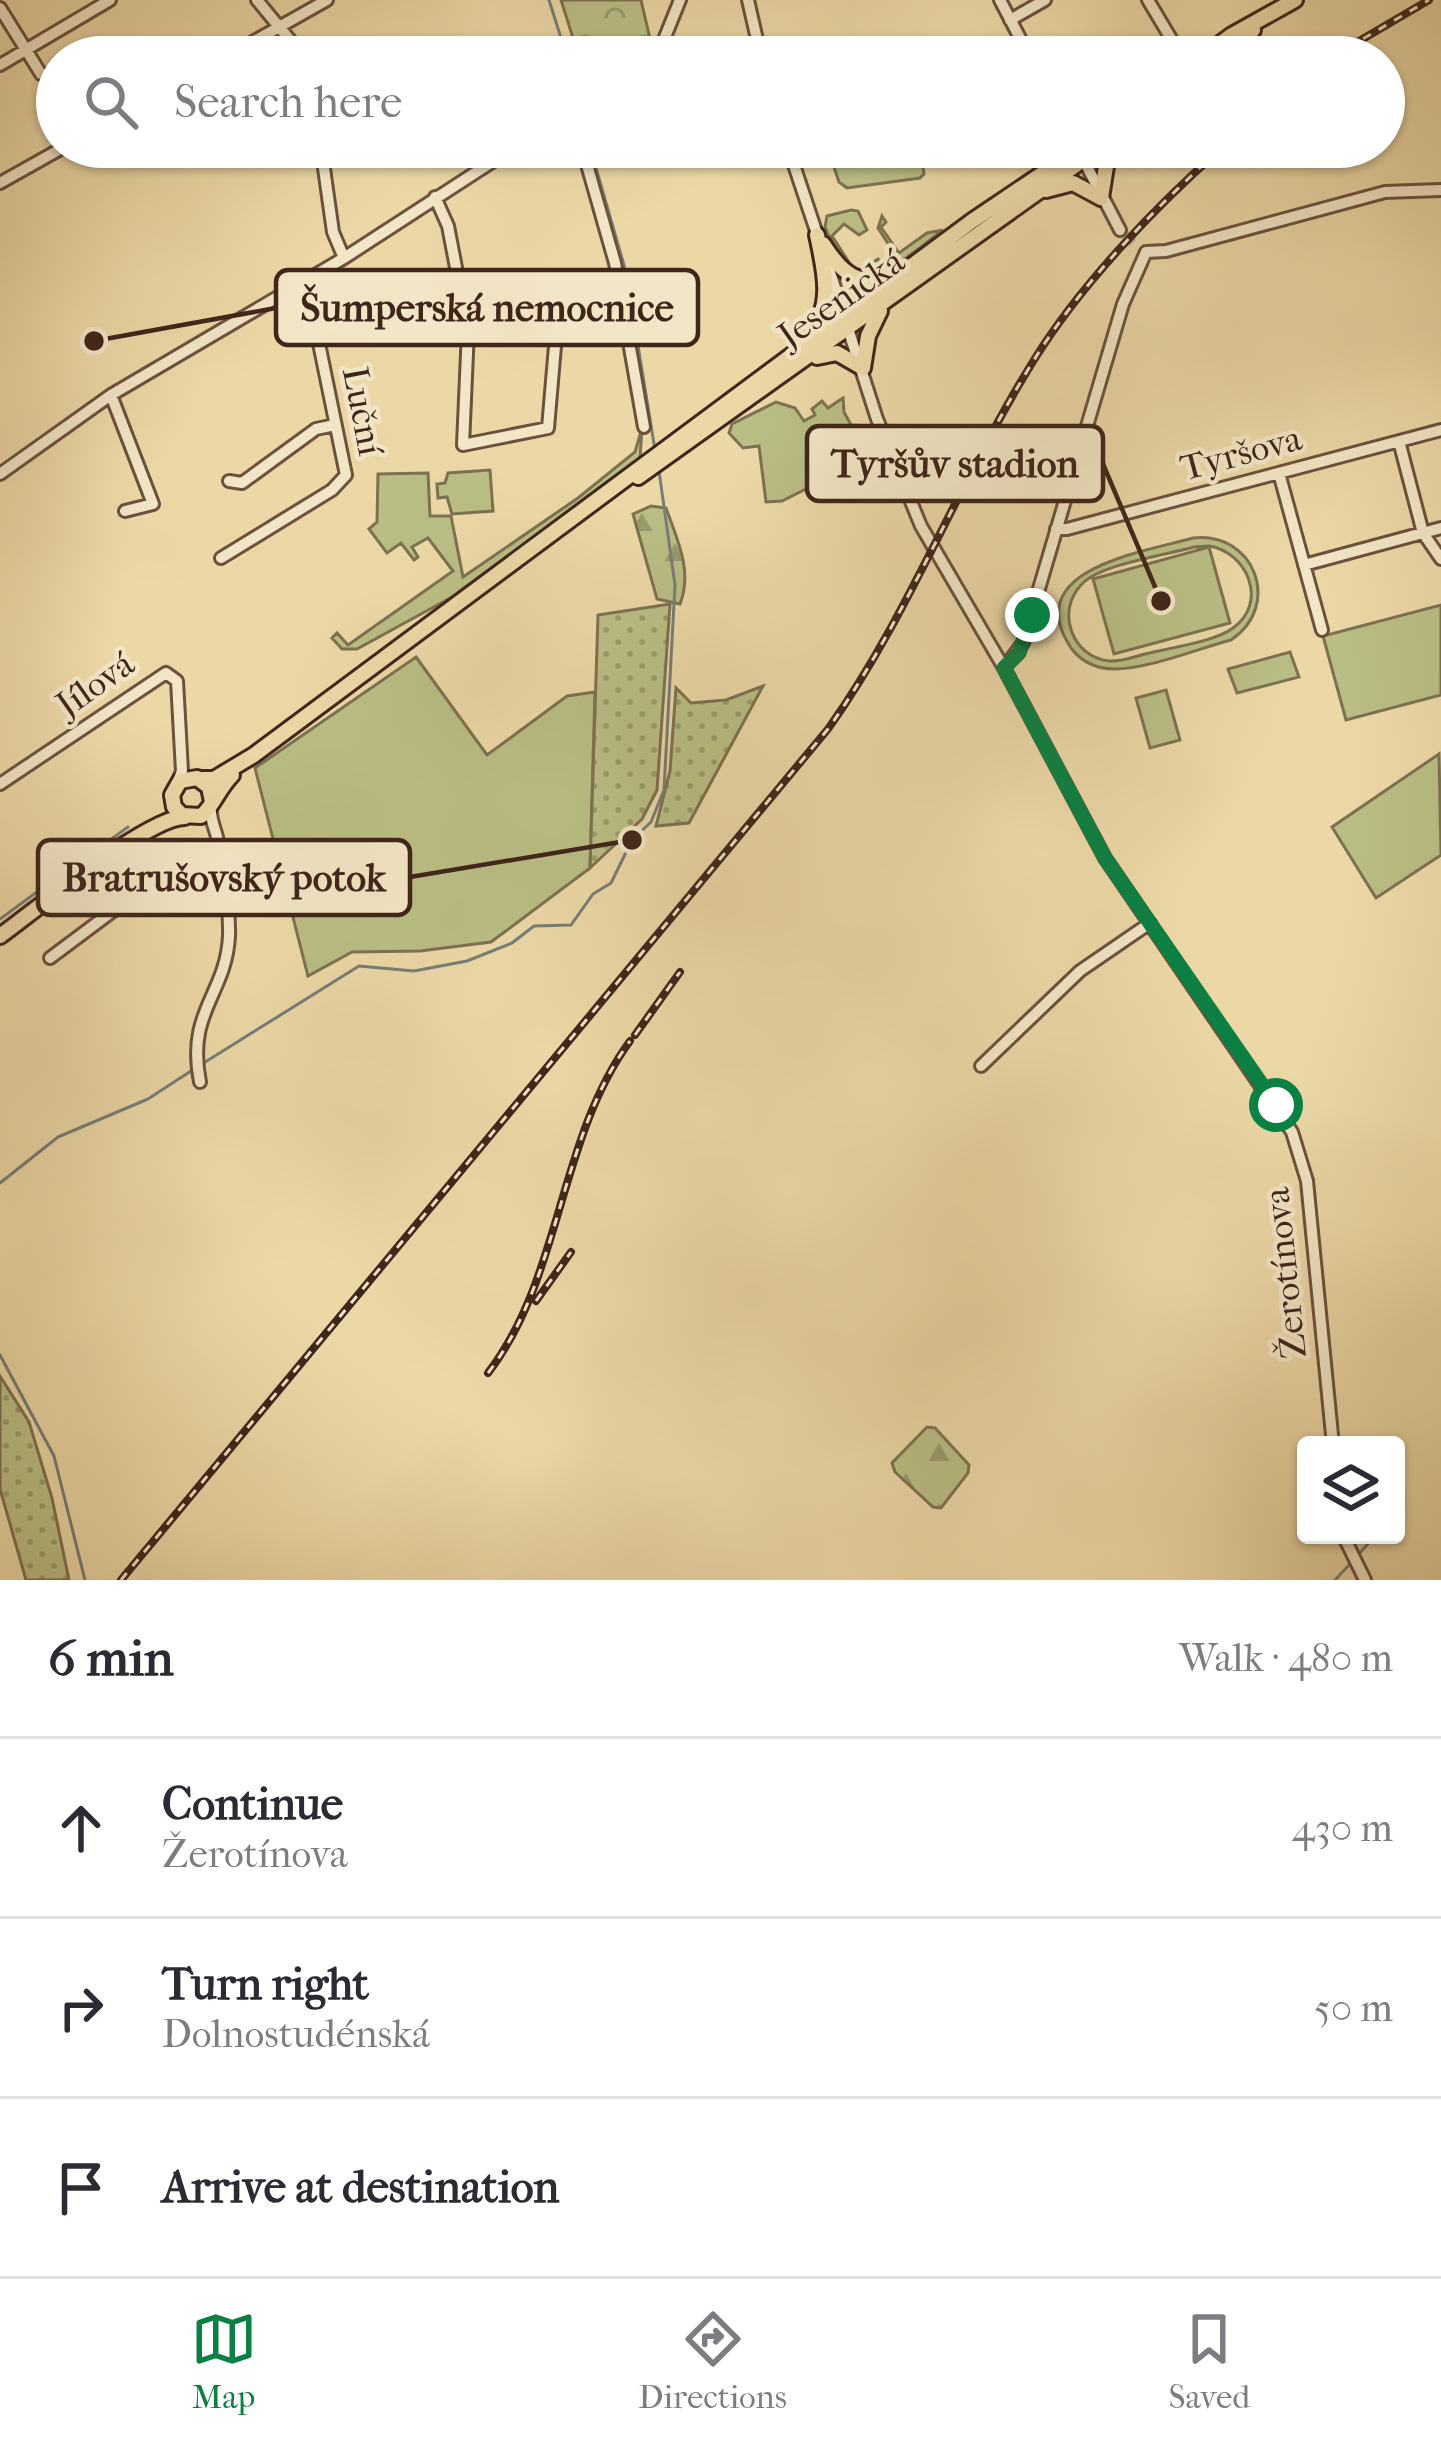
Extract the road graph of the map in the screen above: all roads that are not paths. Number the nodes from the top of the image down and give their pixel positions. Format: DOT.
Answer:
graph roads {
  1 [pos="110,0"];
  2 [pos="257,0"];
  3 [pos="327,0"];
  4 [pos="680,0"];
  5 [pos="748,0"];
  6 [pos="1000,0"];
  7 [pos="1045,0"];
  8 [pos="1148,0"];
  9 [pos="1295,0"];
  10 [pos="0,8"];
  11 [pos="1266,18"];
  12 [pos="1010,20"];
  13 [pos="281,26"];
  14 [pos="50,36"];
  15 [pos="263,36"];
  16 [pos="288,36"];
  17 [pos="665,36"];
  18 [pos="756,36"];
  19 [pos="1019,36"];
  20 [pos="1170,36"];
  21 [pos="1229,36"];
  22 [pos="1245,36"];
  23 [pos="36,44"];
  24 [pos="26,50"];
  25 [pos="0,64"];
  26 [pos="36,66"];
  27 [pos="36,163"];
  28 [pos="324,168"];
  29 [pos="480,168"];
  30 [pos="588,168"];
  31 [pos="795,168"];
  32 [pos="1043,168"];
  33 [pos="1051,168"];
  34 [pos="1059,168"];
  35 [pos="1088,168"];
  36 [pos="1103,168"];
  37 [pos="1040,175"];
  38 [pos="0,183"];
  39 [pos="1441,190"];
  40 [pos="434,196"];
  41 [pos="1101,199"];
  42 [pos="1020,202"];
  43 [pos="1120,230"];
  44 [pos="817,235"];
  45 [pos="1133,243"];
  46 [pos="1145,252"];
  47 [pos="344,258"];
  48 [pos="913,268"];
  49 [pos="306,280"];
  50 [pos="619,284"];
  51 [pos="886,303"];
  52 [pos="847,323"];
  53 [pos="798,358"];
  54 [pos="863,368"];
  55 [pos="111,395"];
  56 [pos="335,424"];
  57 [pos="644,428"];
  58 [pos="1441,430"];
  59 [pos="1399,441"];
  60 [pos="1280,473"];
  61 [pos="0,474"];
  62 [pos="229,481"];
  63 [pos="125,512"];
  64 [pos="1441,528"];
  65 [pos="1056,529"];
  66 [pos="1423,533"];
  67 [pos="221,558"];
  68 [pos="1441,559"];
  69 [pos="1304,565"];
  70 [pos="1322,629"];
  71 [pos="1004,668"];
  72 [pos="181,736"];
  73 [pos="254,755"];
  74 [pos="201,779"];
  75 [pos="0,784"];
  76 [pos="174,789"];
  77 [pos="212,804"];
  78 [pos="187,817"];
  79 [pos="134,839"];
  80 [pos="219,857"];
  81 [pos="1150,923"];
  82 [pos="0,936"];
  83 [pos="50,958"];
  84 [pos="981,1066"];
  85 [pos="199,1079"];
  86 [pos="1332,1436"];
  87 [pos="1348,1544"];
  88 [pos="1365,1580"];
  1 -- 14 [label="street"];
  2 -- 13 [label="street"];
  3 -- 13 [label="street"];
  4 -- 17 [label="street"];
  5 -- 18 [label="street"];
  6 -- 12 [label="street"];
  7 -- 12 [label="street"];
  8 -- 20 [label="street"];
  9 -- 11 [label="main road"];
  10 -- 24 [label="street"];
  11 -- 21 [label="main road"];
  11 -- 22 [label="main road"];
  12 -- 19 [label="street"];
  13 -- 15 [label="street"];
  13 -- 16 [label="street"];
  23 -- 24 [label="street"];
  24 -- 25 [label="street"];
  24 -- 26 [label="street"];
  27 -- 38 [label="street"];
  28 -- 47 [label="street"];
  29 -- 40 [label="street"];
  30 -- 50 [label="street"];
  31 -- 44 [label="street, Žerotínova"];
  32 -- 37 [label="main road"];
  33 -- 37 [label="main road, Jesenická"];
  34 -- 42 [label="main road, Jesenická"];
  35 -- 41 [label="street"];
  36 -- 41 [label="main road"];
  37 -- 48 [label="main road, Jesenická"];
  39 -- 46 [label="street"];
  40 -- 47 [label="street"];
  40 -- 50 [label="street"];
  41 -- 42 [label="main road"];
  41 -- 43 [label="street"];
  42 -- 51 [label="main road, Jesenická"];
  44 -- 48 [label="main road"];
  44 -- 52 [label="street, Žerotínova"];
  44 -- 53 [label="main road"];
  45 -- 46 [label="street"];
  46 -- 65 [label="street"];
  47 -- 49 [label="street"];
  48 -- 52 [label="main road, Jesenická"];
  49 -- 55 [label="street"];
  49 -- 56 [label="street, Luční"];
  50 -- 57 [label="street"];
  51 -- 52 [label="main road, Jesenická"];
  51 -- 54 [label="main road"];
  52 -- 53 [label="main road, Jesenická"];
  52 -- 54 [label="street, Žerotínova"];
  53 -- 54 [label="main road"];
  53 -- 73 [label="main road, Jesenická"];
  54 -- 71 [label="street, Žerotínova"];
  55 -- 61 [label="street"];
  55 -- 63 [label="street"];
  56 -- 62 [label="street"];
  56 -- 67 [label="street, Luční"];
  58 -- 59 [label="street, Tyršova"];
  59 -- 60 [label="street, Tyršova"];
  59 -- 66 [label="street"];
  60 -- 65 [label="street, Tyršova"];
  60 -- 69 [label="street"];
  64 -- 66 [label="street"];
  65 -- 71 [label="street"];
  66 -- 68 [label="street"];
  66 -- 69 [label="street"];
  69 -- 70 [label="street"];
  71 -- 81 [label="street, Žerotínova"];
  72 -- 74 [label="street, Jílová"];
  72 -- 75 [label="street, Jílová"];
  72 -- 76 [label="street, Jílová"];
  73 -- 74 [label="main road, Jesenická"];
  73 -- 77 [label="main road, Jesenická"];
  74 -- 76 [label="main road, Jesenická"];
  74 -- 77 [label="main road"];
  76 -- 78 [label="main road"];
  76 -- 79 [label="main road, Jesenická"];
  77 -- 78 [label="main road, Jesenická"];
  77 -- 80 [label="street"];
  78 -- 79 [label="main road, Jesenická"];
  78 -- 80 [label="street"];
  79 -- 82 [label="main road, Jesenická"];
  80 -- 83 [label="street"];
  80 -- 85 [label="street"];
  81 -- 84 [label="street"];
  81 -- 86 [label="street, Žerotínova"];
  87 -- 88 [label="street"];
}
